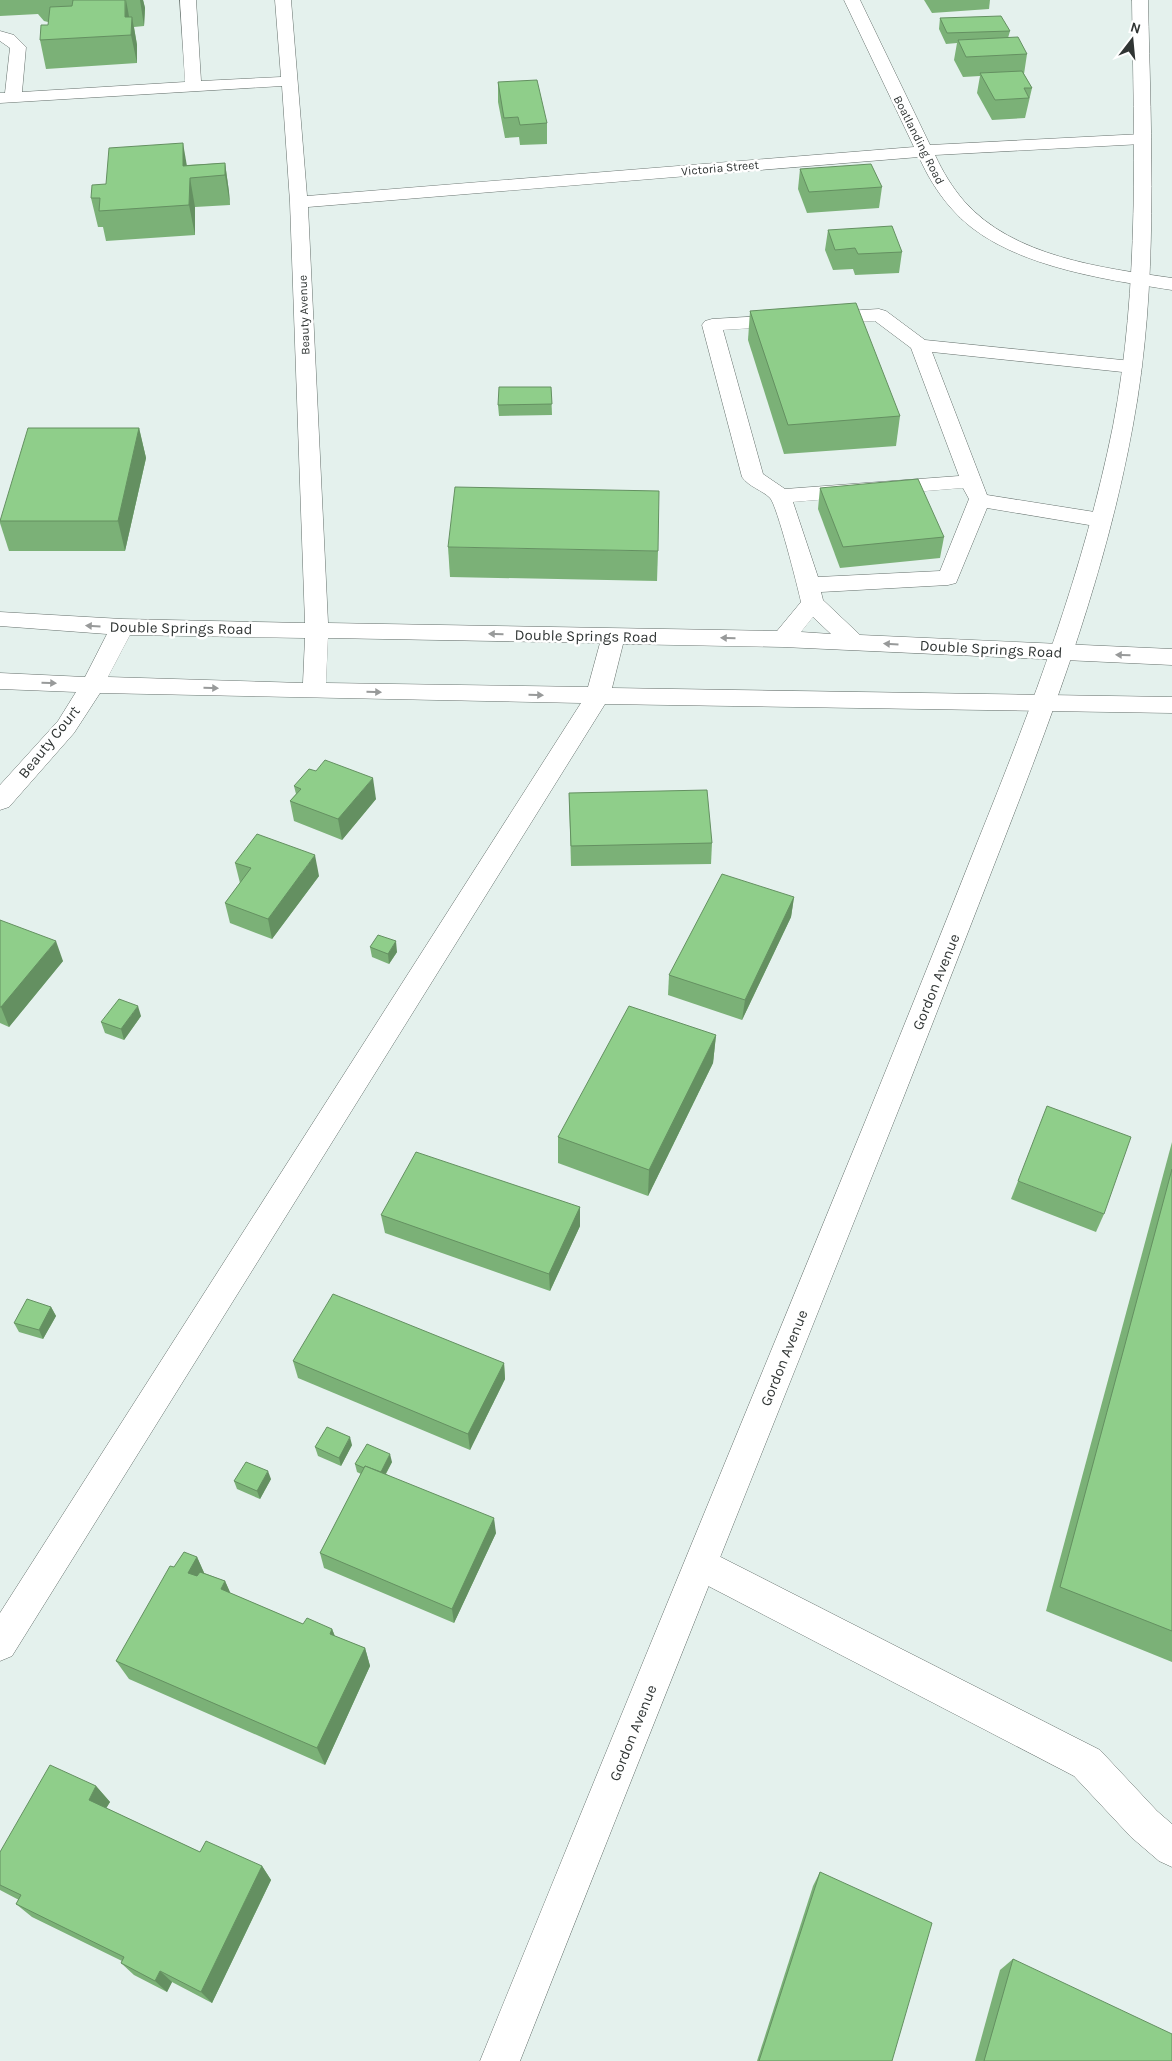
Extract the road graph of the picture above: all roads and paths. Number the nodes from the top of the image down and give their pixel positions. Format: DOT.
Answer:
graph roads {
  1 [pos="188,0"];
  2 [pos="282,0"];
  3 [pos="852,0"];
  4 [pos="1140,0"];
  5 [pos="0,36"];
  6 [pos="289,81"];
  7 [pos="193,87"];
  8 [pos="6,98"];
  9 [pos="1142,139"];
  10 [pos="923,151"];
  11 [pos="299,202"];
  12 [pos="1139,279"];
  13 [pos="1172,284"];
  14 [pos="920,345"];
  15 [pos="1132,367"];
  16 [pos="975,490"];
  17 [pos="781,496"];
  18 [pos="1101,520"];
  19 [pos="810,594"];
  20 [pos="0,620"];
  21 [pos="122,627"];
  22 [pos="317,631"];
  23 [pos="613,637"];
  24 [pos="784,639"];
  25 [pos="854,642"];
  26 [pos="1062,652"];
  27 [pos="1172,657"];
  28 [pos="0,681"];
  29 [pos="93,685"];
  30 [pos="314,690"];
  31 [pos="598,696"];
  32 [pos="1044,703"];
  33 [pos="1172,705"];
  34 [pos="0,801"];
  35 [pos="701,1564"];
  36 [pos="0,1644"];
  37 [pos="1172,1848"];
  38 [pos="500,2061"];
  1 -- 7 [label="street"];
  2 -- 6 [label="street, Beauty Avenue"];
  3 -- 10 [label="street, Boatlanding Road"];
  4 -- 9 [label="street, Gordon Avenue"];
  5 -- 8 [label="street"];
  6 -- 7 [label="street"];
  6 -- 11 [label="street, Beauty Avenue"];
  7 -- 8 [label="street"];
  9 -- 10 [label="street, Victoria Street"];
  9 -- 12 [label="street, Gordon Avenue"];
  10 -- 11 [label="street, Victoria Street"];
  10 -- 12 [label="street, Boatlanding Road"];
  11 -- 22 [label="street, Beauty Avenue"];
  12 -- 13 [label="street, Boatlanding Road"];
  12 -- 15 [label="street, Gordon Avenue"];
  14 -- 15 [label="street"];
  14 -- 16 [label="street"];
  14 -- 17 [label="street"];
  15 -- 18 [label="street, Gordon Avenue"];
  16 -- 17 [label="street"];
  16 -- 18 [label="street"];
  16 -- 19 [label="street"];
  17 -- 19 [label="street"];
  18 -- 26 [label="street, Gordon Avenue"];
  19 -- 24 [label="street"];
  19 -- 25 [label="street"];
  21 -- 20 [label="street, Double Springs Road, one-way"];
  21 -- 22 [label="street, Double Springs Road"];
  21 -- 29 [label="street, Beauty Court"];
  23 -- 22 [label="street, Double Springs Road, one-way"];
  22 -- 30 [label="street, Beauty Avenue"];
  24 -- 23 [label="street, Double Springs Road, one-way"];
  23 -- 31 [label="street"];
  24 -- 25 [label="street, Double Springs Road"];
  26 -- 25 [label="street, Double Springs Road, one-way"];
  27 -- 26 [label="street, Double Springs Road, one-way"];
  26 -- 32 [label="street, Gordon Avenue"];
  28 -- 29 [label="street, one-way"];
  29 -- 30 [label="street, one-way"];
  29 -- 34 [label="street, Beauty Court"];
  30 -- 31 [label="street, one-way"];
  31 -- 32 [label="street"];
  31 -- 36 [label="street"];
  32 -- 33 [label="street"];
  32 -- 35 [label="street, Gordon Avenue"];
  35 -- 37 [label="street"];
  35 -- 38 [label="street, Gordon Avenue"];
}
